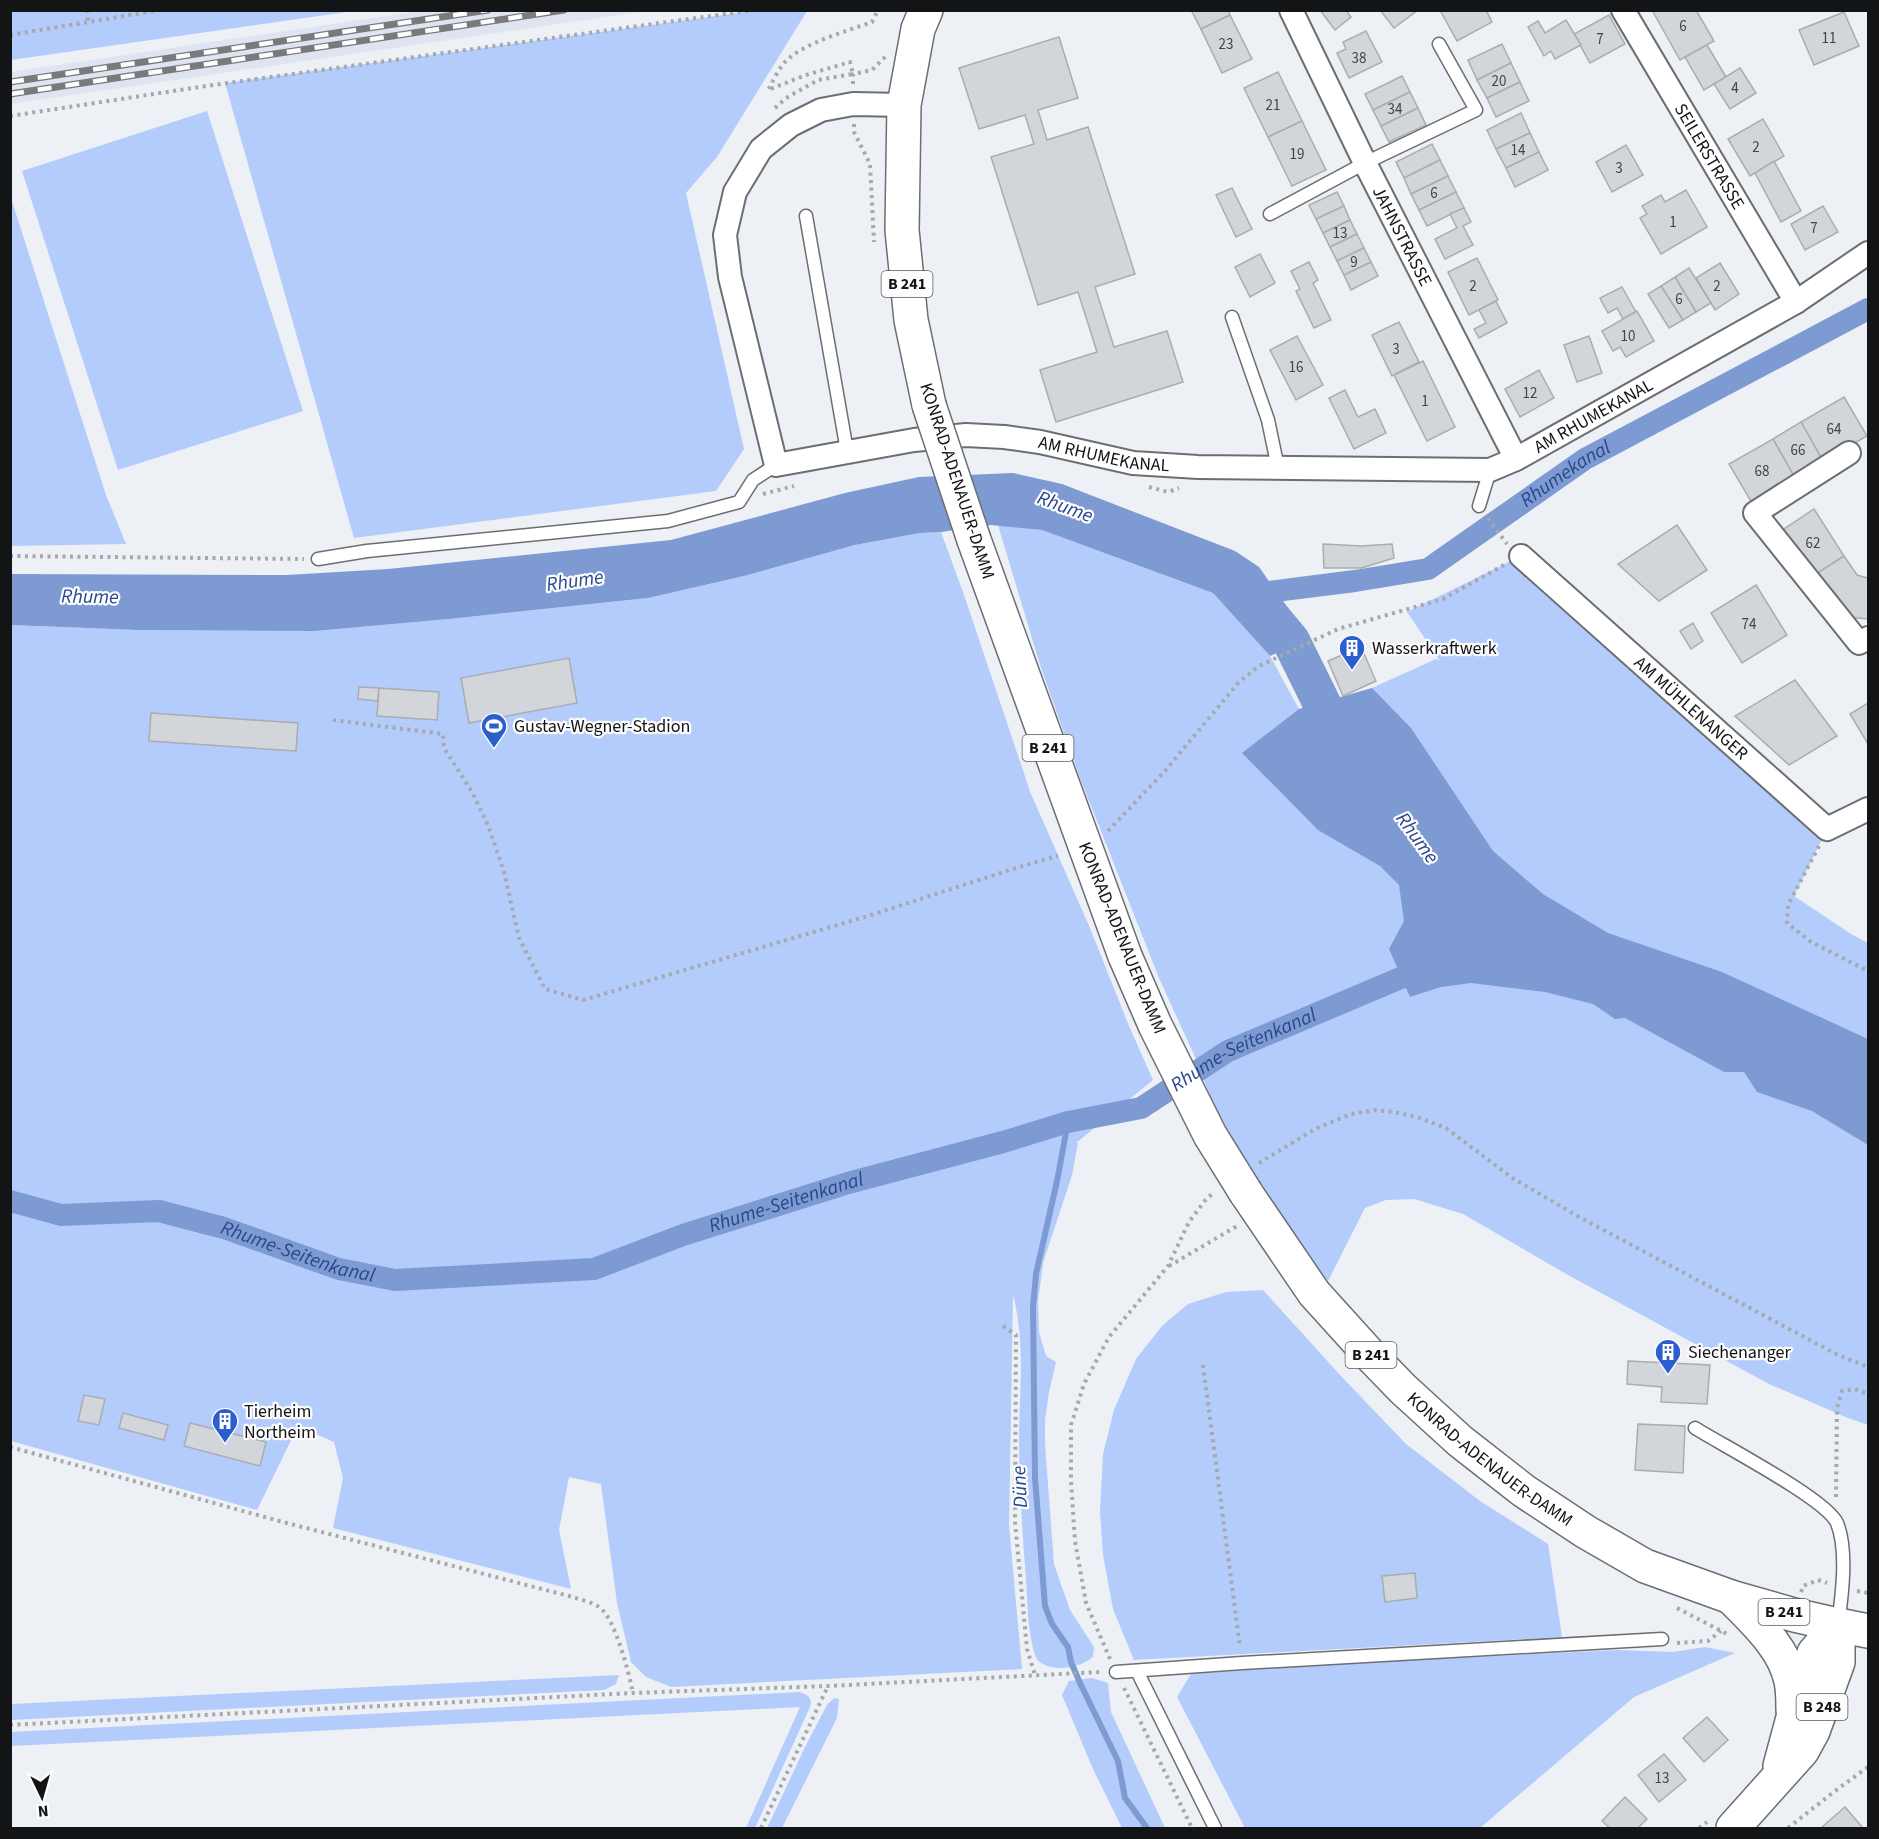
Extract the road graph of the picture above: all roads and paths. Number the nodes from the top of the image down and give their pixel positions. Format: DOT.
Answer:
graph roads {
  1 [pos="87,10"];
  2 [pos="160,10"];
  3 [pos="754,10"];
  4 [pos="878,10"];
  5 [pos="1291,10"];
  6 [pos="1623,10"];
  7 [pos="922,20"];
  8 [pos="88,22"];
  9 [pos="10,35"];
  10 [pos="1439,44"];
  11 [pos="890,47"];
  12 [pos="853,74"];
  13 [pos="853,104"];
  14 [pos="904,105"];
  15 [pos="10,116"];
  16 [pos="1365,163"];
  17 [pos="1270,214"];
  18 [pos="806,216"];
  19 [pos="1865,255"];
  20 [pos="1796,302"];
  21 [pos="1232,317"];
  22 [pos="848,451"];
  23 [pos="1850,453"];
  24 [pos="1516,459"];
  25 [pos="777,465"];
  26 [pos="1278,468"];
  27 [pos="1490,470"];
  28 [pos="1479,506"];
  29 [pos="1515,551"];
  30 [pos="10,556"];
  31 [pos="318,559"];
  32 [pos="1865,646"];
  33 [pos="333,720"];
  34 [pos="1869,809"];
  35 [pos="1827,829"];
  36 [pos="1104,835"];
  37 [pos="1058,856"];
  38 [pos="1869,971"];
  39 [pos="1238,1194"];
  40 [pos="1168,1266"];
  41 [pos="1003,1326"];
  42 [pos="1203,1365"];
  43 [pos="1869,1367"];
  44 [pos="1869,1394"];
  45 [pos="1695,1428"];
  46 [pos="10,1447"];
  47 [pos="1836,1521"];
  48 [pos="1731,1597"];
  49 [pos="1853,1628"];
  50 [pos="1721,1631"];
  51 [pos="1662,1640"];
  52 [pos="1242,1663"];
  53 [pos="1137,1671"];
  54 [pos="1087,1672"];
  55 [pos="1116,1672"];
  56 [pos="1035,1675"];
  57 [pos="828,1686"];
  58 [pos="633,1693"];
  59 [pos="1794,1714"];
  60 [pos="10,1725"];
  61 [pos="1869,1767"];
  62 [pos="1777,1778"];
  63 [pos="1724,1821"];
  64 [pos="761,1828"];
  65 [pos="1192,1828"];
  66 [pos="1215,1828"];
  67 [pos="1699,1828"];
  68 [pos="1788,1828"];
  1 -- 8 [label="path"];
  2 -- 8 [label="path"];
  3 -- 15 [label="path"];
  4 -- 12 [label="path"];
  5 -- 16 [label="street, JAHNSTRASSE"];
  6 -- 20 [label="street, SEILERSTRASSE"];
  7 -- 14 [label="main road, KONRAD-ADENAUER-DAMM / B 241"];
  8 -- 9 [label="path"];
  10 -- 16 [label="lane"];
  11 -- 12 [label="path"];
  12 -- 13 [label="path"];
  13 -- 14 [label="street"];
  13 -- 25 [label="street"];
  14 -- 39 [label="main road, KONRAD-ADENAUER-DAMM / B 241, bridge"];
  16 -- 17 [label="lane"];
  16 -- 24 [label="street, JAHNSTRASSE"];
  18 -- 22 [label="lane"];
  19 -- 20 [label="street, AM RHUMEKANAL"];
  20 -- 24 [label="street, AM RHUMEKANAL"];
  21 -- 26 [label="lane"];
  22 -- 25 [label="street, AM RHUMEKANAL"];
  22 -- 26 [label="street, AM RHUMEKANAL"];
  23 -- 32 [label="street"];
  24 -- 27 [label="street, AM RHUMEKANAL"];
  25 -- 31 [label="lane"];
  26 -- 27 [label="street, AM RHUMEKANAL"];
  27 -- 28 [label="lane"];
  28 -- 29 [label="path"];
  29 -- 35 [label="street, AM MÜHLENANGER"];
  29 -- 36 [label="path"];
  30 -- 31 [label="path"];
  33 -- 37 [label="path"];
  34 -- 35 [label="street"];
  35 -- 38 [label="path"];
  39 -- 40 [label="path"];
  39 -- 40 [label="path"];
  39 -- 43 [label="path"];
  39 -- 48 [label="main road, KONRAD-ADENAUER-DAMM / B 241"];
  40 -- 55 [label="path"];
  41 -- 56 [label="path"];
  42 -- 52 [label="path"];
  44 -- 47 [label="path"];
  45 -- 47 [label="lane"];
  46 -- 58 [label="path"];
  47 -- 49 [label="lane"];
  48 -- 49 [label="main road, KONRAD-ADENAUER-DAMM / B 241"];
  48 -- 59 [label="main road"];
  49 -- 59 [label="main road, B 248"];
  49 -- 62 [label="main road, B 248"];
  50 -- 51 [label="path"];
  51 -- 52 [label="lane"];
  52 -- 53 [label="lane"];
  53 -- 55 [label="lane"];
  53 -- 66 [label="lane"];
  54 -- 56 [label="path"];
  55 -- 65 [label="path"];
  56 -- 57 [label="path"];
  57 -- 58 [label="path"];
  57 -- 64 [label="path"];
  58 -- 60 [label="path"];
  59 -- 62 [label="main road, B 248"];
  61 -- 68 [label="path"];
  62 -- 63 [label="main road, B 248"];
  63 -- 67 [label="path"];
}
